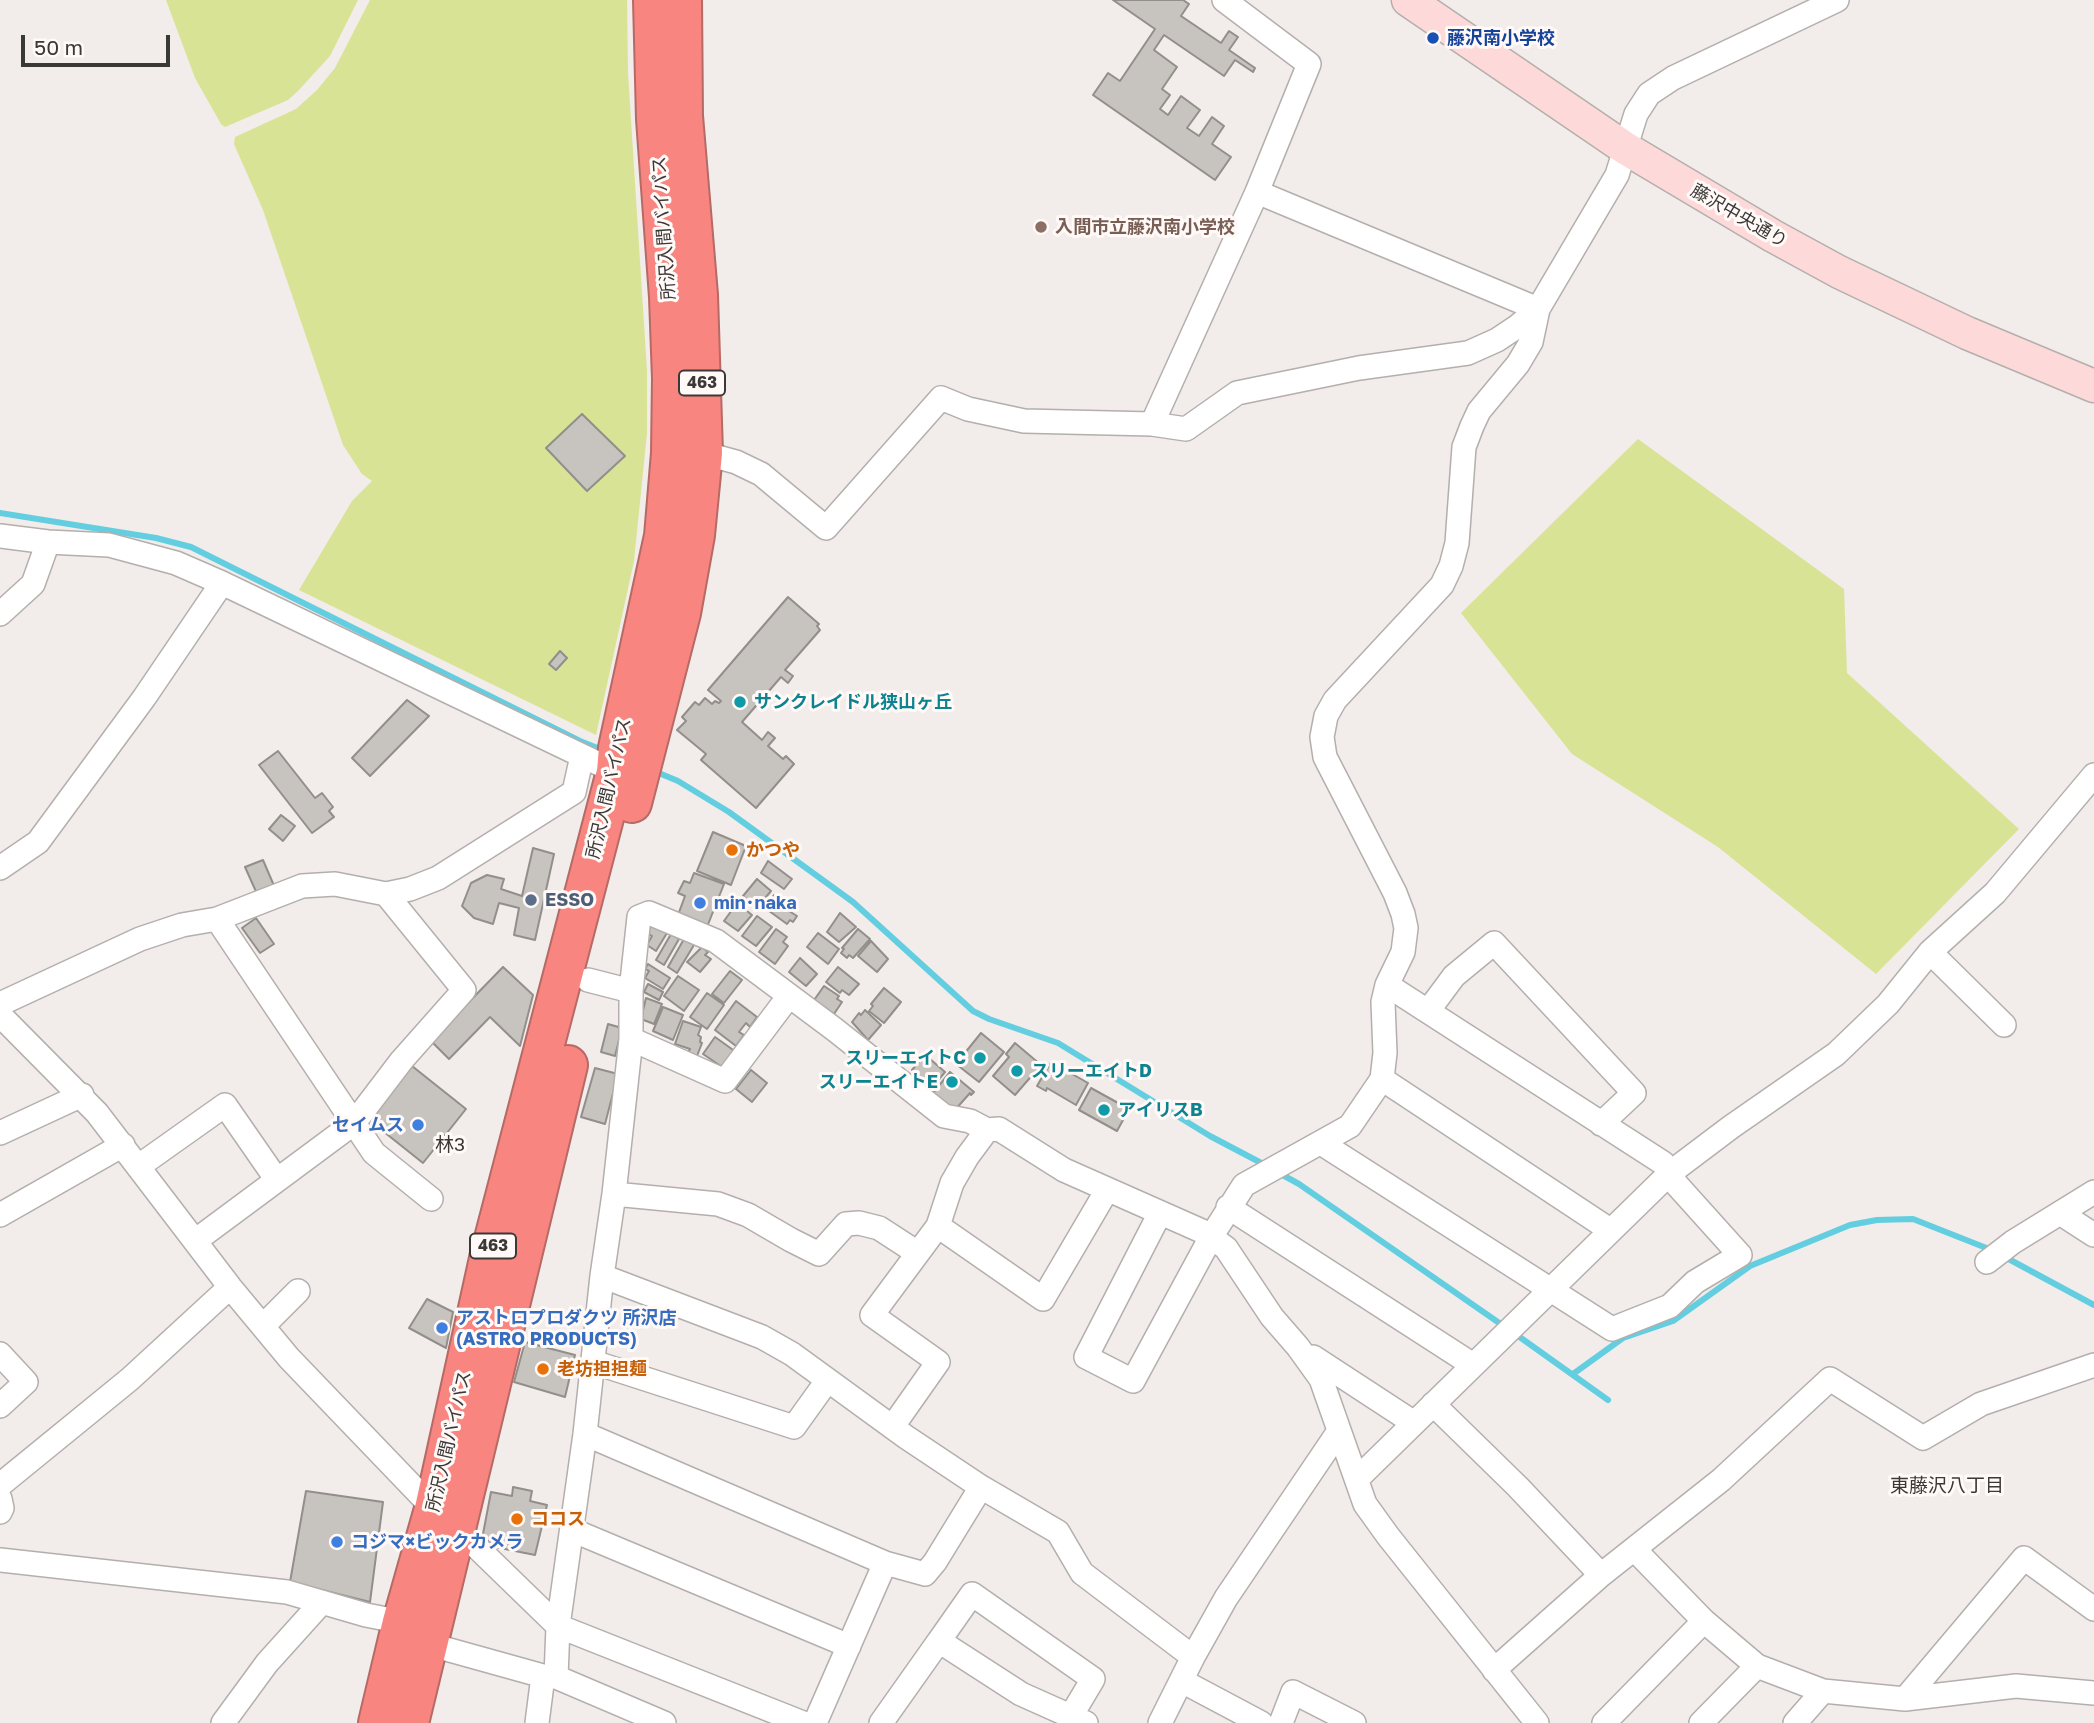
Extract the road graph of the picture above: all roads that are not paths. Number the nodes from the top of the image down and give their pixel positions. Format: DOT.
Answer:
graph roads {
  1 [pos="653,0"];
  2 [pos="682,0"];
  3 [pos="1224,0"];
  4 [pos="1408,0"];
  5 [pos="1838,0"];
  6 [pos="1625,148"];
  7 [pos="1257,192"];
  8 [pos="1538,309"];
  9 [pos="2094,386"];
  10 [pos="1152,424"];
  11 [pos="687,453"];
  12 [pos="0,536"];
  13 [pos="48,542"];
  14 [pos="222,583"];
  15 [pos="0,614"];
  16 [pos="618,765"];
  17 [pos="2094,775"];
  18 [pos="0,868"];
  19 [pos="386,894"];
  20 [pos="217,919"];
  21 [pos="1930,952"];
  22 [pos="589,980"];
  23 [pos="1387,985"];
  24 [pos="631,991"];
  25 [pos="789,996"];
  26 [pos="0,1004"];
  27 [pos="1428,1010"];
  28 [pos="0,1015"];
  29 [pos="2004,1025"];
  30 [pos="631,1039"];
  31 [pos="1382,1079"];
  32 [pos="82,1095"];
  33 [pos="354,1123"];
  34 [pos="1601,1124"];
  35 [pos="987,1130"];
  36 [pos="0,1133"];
  37 [pos="1321,1143"];
  38 [pos="123,1145"];
  39 [pos="139,1166"];
  40 [pos="1670,1173"];
  41 [pos="276,1181"];
  42 [pos="1107,1189"];
  43 [pos="2094,1192"];
  44 [pos="614,1194"];
  45 [pos="431,1199"];
  46 [pos="1228,1207"];
  47 [pos="1160,1213"];
  48 [pos="2060,1213"];
  49 [pos="0,1215"];
  50 [pos="938,1226"];
  51 [pos="1610,1230"];
  52 [pos="2094,1234"];
  53 [pos="1211,1237"];
  54 [pos="195,1241"];
  55 [pos="916,1252"];
  56 [pos="1987,1262"];
  57 [pos="602,1276"];
  58 [pos="230,1287"];
  59 [pos="1550,1290"];
  60 [pos="298,1291"];
  61 [pos="263,1326"];
  62 [pos="1298,1347"];
  63 [pos="0,1354"];
  64 [pos="593,1362"];
  65 [pos="1473,1365"];
  66 [pos="2094,1365"];
  67 [pos="827,1381"];
  68 [pos="1433,1404"];
  69 [pos="0,1406"];
  70 [pos="1414,1423"];
  71 [pos="893,1426"];
  72 [pos="1339,1431"];
  73 [pos="585,1434"];
  74 [pos="1357,1479"];
  75 [pos="0,1485"];
  76 [pos="981,1487"];
  77 [pos="0,1499"];
  78 [pos="0,1512"];
  79 [pos="445,1518"];
  80 [pos="572,1530"];
  81 [pos="1634,1549"];
  82 [pos="0,1560"];
  83 [pos="885,1563"];
  84 [pos="1601,1575"];
  85 [pos="322,1602"];
  86 [pos="2094,1609"];
  87 [pos="1704,1621"];
  88 [pos="558,1626"];
  89 [pos="415,1633"];
  90 [pos="939,1641"];
  91 [pos="849,1646"];
  92 [pos="1192,1657"];
  93 [pos="1757,1666"];
  94 [pos="1494,1670"];
  95 [pos="549,1676"];
  96 [pos="1182,1681"];
  97 [pos="1823,1691"];
  98 [pos="2094,1692"];
  99 [pos="1905,1699"];
  100 [pos="1079,1720"];
  101 [pos="223,1723"];
  102 [pos="377,1723"];
  103 [pos="409,1723"];
  104 [pos="537,1723"];
  105 [pos="664,1723"];
  106 [pos="803,1723"];
  107 [pos="815,1723"];
  108 [pos="881,1723"];
  109 [pos="1160,1723"];
  110 [pos="1261,1723"];
  111 [pos="1281,1723"];
  112 [pos="1353,1723"];
  113 [pos="1538,1723"];
  114 [pos="1604,1723"];
  115 [pos="1701,1723"];
  116 [pos="1795,1723"];
  1 -- 11 [label="highway, 所沢入間バイパス / 463"];
  2 -- 11 [label="highway, 所沢入間バイパス / 463"];
  3 -- 7 [label="street"];
  4 -- 6 [label="street, 藤沢中央通り"];
  5 -- 6 [label="street"];
  6 -- 8 [label="street"];
  6 -- 9 [label="street, 藤沢中央通り"];
  7 -- 8 [label="street"];
  7 -- 10 [label="street"];
  8 -- 10 [label="street"];
  8 -- 23 [label="street"];
  10 -- 11 [label="street"];
  11 -- 16 [label="highway, 所沢入間バイパス / 463"];
  12 -- 13 [label="street"];
  13 -- 14 [label="street"];
  13 -- 15 [label="street"];
  14 -- 16 [label="street"];
  14 -- 18 [label="street"];
  16 -- 19 [label="street"];
  16 -- 22 [label="highway, 所沢入間バイパス / 463"];
  16 -- 79 [label="highway, 所沢入間バイパス / 463"];
  17 -- 21 [label="street"];
  19 -- 20 [label="street"];
  19 -- 33 [label="street"];
  20 -- 26 [label="street"];
  20 -- 33 [label="street"];
  21 -- 29 [label="street"];
  21 -- 40 [label="street"];
  22 -- 24 [label="street"];
  22 -- 79 [label="highway, 所沢入間バイパス / 463"];
  23 -- 27 [label="street"];
  23 -- 31 [label="street"];
  24 -- 25 [label="street"];
  24 -- 30 [label="street"];
  25 -- 30 [label="street"];
  25 -- 35 [label="street"];
  27 -- 34 [label="street"];
  27 -- 34 [label="street"];
  28 -- 32 [label="street"];
  30 -- 44 [label="street"];
  31 -- 37 [label="street"];
  31 -- 51 [label="street"];
  32 -- 36 [label="street"];
  32 -- 38 [label="street"];
  33 -- 41 [label="street"];
  33 -- 45 [label="street"];
  34 -- 40 [label="street"];
  35 -- 42 [label="street"];
  35 -- 50 [label="street"];
  37 -- 46 [label="street"];
  37 -- 59 [label="street"];
  38 -- 39 [label="street"];
  38 -- 49 [label="street"];
  39 -- 41 [label="street"];
  39 -- 54 [label="street"];
  40 -- 51 [label="street"];
  40 -- 59 [label="street"];
  41 -- 54 [label="street"];
  42 -- 47 [label="street"];
  42 -- 50 [label="street"];
  43 -- 48 [label="street"];
  44 -- 55 [label="street"];
  44 -- 57 [label="street"];
  46 -- 53 [label="street"];
  46 -- 65 [label="street"];
  47 -- 53 [label="street"];
  47 -- 53 [label="street"];
  48 -- 52 [label="street"];
  48 -- 56 [label="street"];
  50 -- 55 [label="street"];
  51 -- 59 [label="street"];
  53 -- 62 [label="street"];
  54 -- 58 [label="street"];
  55 -- 71 [label="street"];
  57 -- 64 [label="street"];
  57 -- 67 [label="street"];
  58 -- 61 [label="street"];
  58 -- 75 [label="street"];
  59 -- 65 [label="street"];
  60 -- 61 [label="street"];
  61 -- 79 [label="street"];
  62 -- 70 [label="street"];
  62 -- 72 [label="street"];
  63 -- 69 [label="street"];
  64 -- 67 [label="street"];
  64 -- 73 [label="street"];
  65 -- 68 [label="street"];
  66 -- 81 [label="street"];
  67 -- 71 [label="street"];
  68 -- 70 [label="street"];
  68 -- 84 [label="street"];
  70 -- 74 [label="street"];
  71 -- 76 [label="street"];
  72 -- 74 [label="street"];
  72 -- 92 [label="street"];
  73 -- 80 [label="street"];
  73 -- 83 [label="street"];
  74 -- 94 [label="street"];
  76 -- 83 [label="street"];
  76 -- 92 [label="street"];
  77 -- 78 [label="street"];
  79 -- 88 [label="street"];
  79 -- 89 [label="highway, 所沢入間バイパス / 463"];
  80 -- 88 [label="street"];
  80 -- 91 [label="street"];
  81 -- 84 [label="street"];
  81 -- 87 [label="street"];
  82 -- 85 [label="street"];
  83 -- 91 [label="street"];
  84 -- 94 [label="street"];
  85 -- 89 [label="street"];
  85 -- 101 [label="street"];
  86 -- 99 [label="street"];
  87 -- 93 [label="street"];
  87 -- 114 [label="street"];
  88 -- 95 [label="street"];
  88 -- 106 [label="street"];
  89 -- 95 [label="street"];
  89 -- 102 [label="highway, 所沢入間バイパス / 463"];
  89 -- 103 [label="highway, 所沢入間バイパス / 463"];
  90 -- 100 [label="street"];
  90 -- 100 [label="street"];
  90 -- 108 [label="street"];
  91 -- 107 [label="street"];
  92 -- 96 [label="street"];
  93 -- 97 [label="street"];
  93 -- 115 [label="street"];
  94 -- 113 [label="street"];
  95 -- 104 [label="street"];
  95 -- 105 [label="street"];
  96 -- 109 [label="street"];
  96 -- 110 [label="street"];
  97 -- 99 [label="street"];
  97 -- 116 [label="street"];
  98 -- 99 [label="street"];
  111 -- 112 [label="street"];
}
